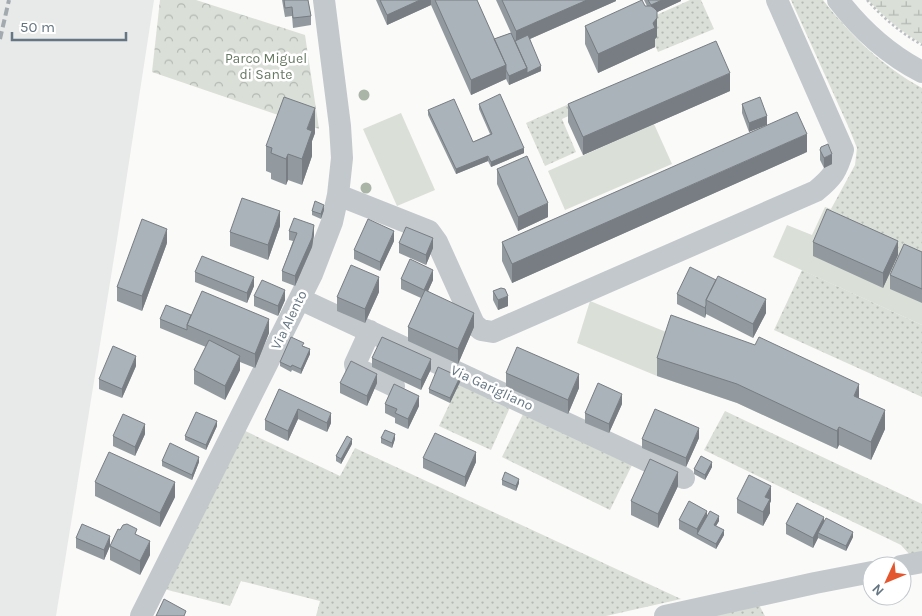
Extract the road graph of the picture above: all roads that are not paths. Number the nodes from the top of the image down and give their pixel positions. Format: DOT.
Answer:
graph roads {
  1 [pos="324,0"];
  2 [pos="777,0"];
  3 [pos="838,0"];
  4 [pos="922,72"];
  5 [pos="338,195"];
  6 [pos="300,299"];
  7 [pos="370,331"];
  8 [pos="394,386"];
  9 [pos="684,478"];
  10 [pos="862,574"];
  11 [pos="141,616"];
  12 [pos="665,616"];
  1 -- 5 [label="street, Via Alento"];
  2 -- 5 [label="street"];
  3 -- 4 [label="street"];
  5 -- 6 [label="street, Via Alento"];
  6 -- 7 [label="street, Via Garigliano"];
  6 -- 11 [label="street, Via Alento"];
  7 -- 8 [label="street"];
  7 -- 9 [label="street, Via Garigliano"];
  10 -- 12 [label="street"];
}
